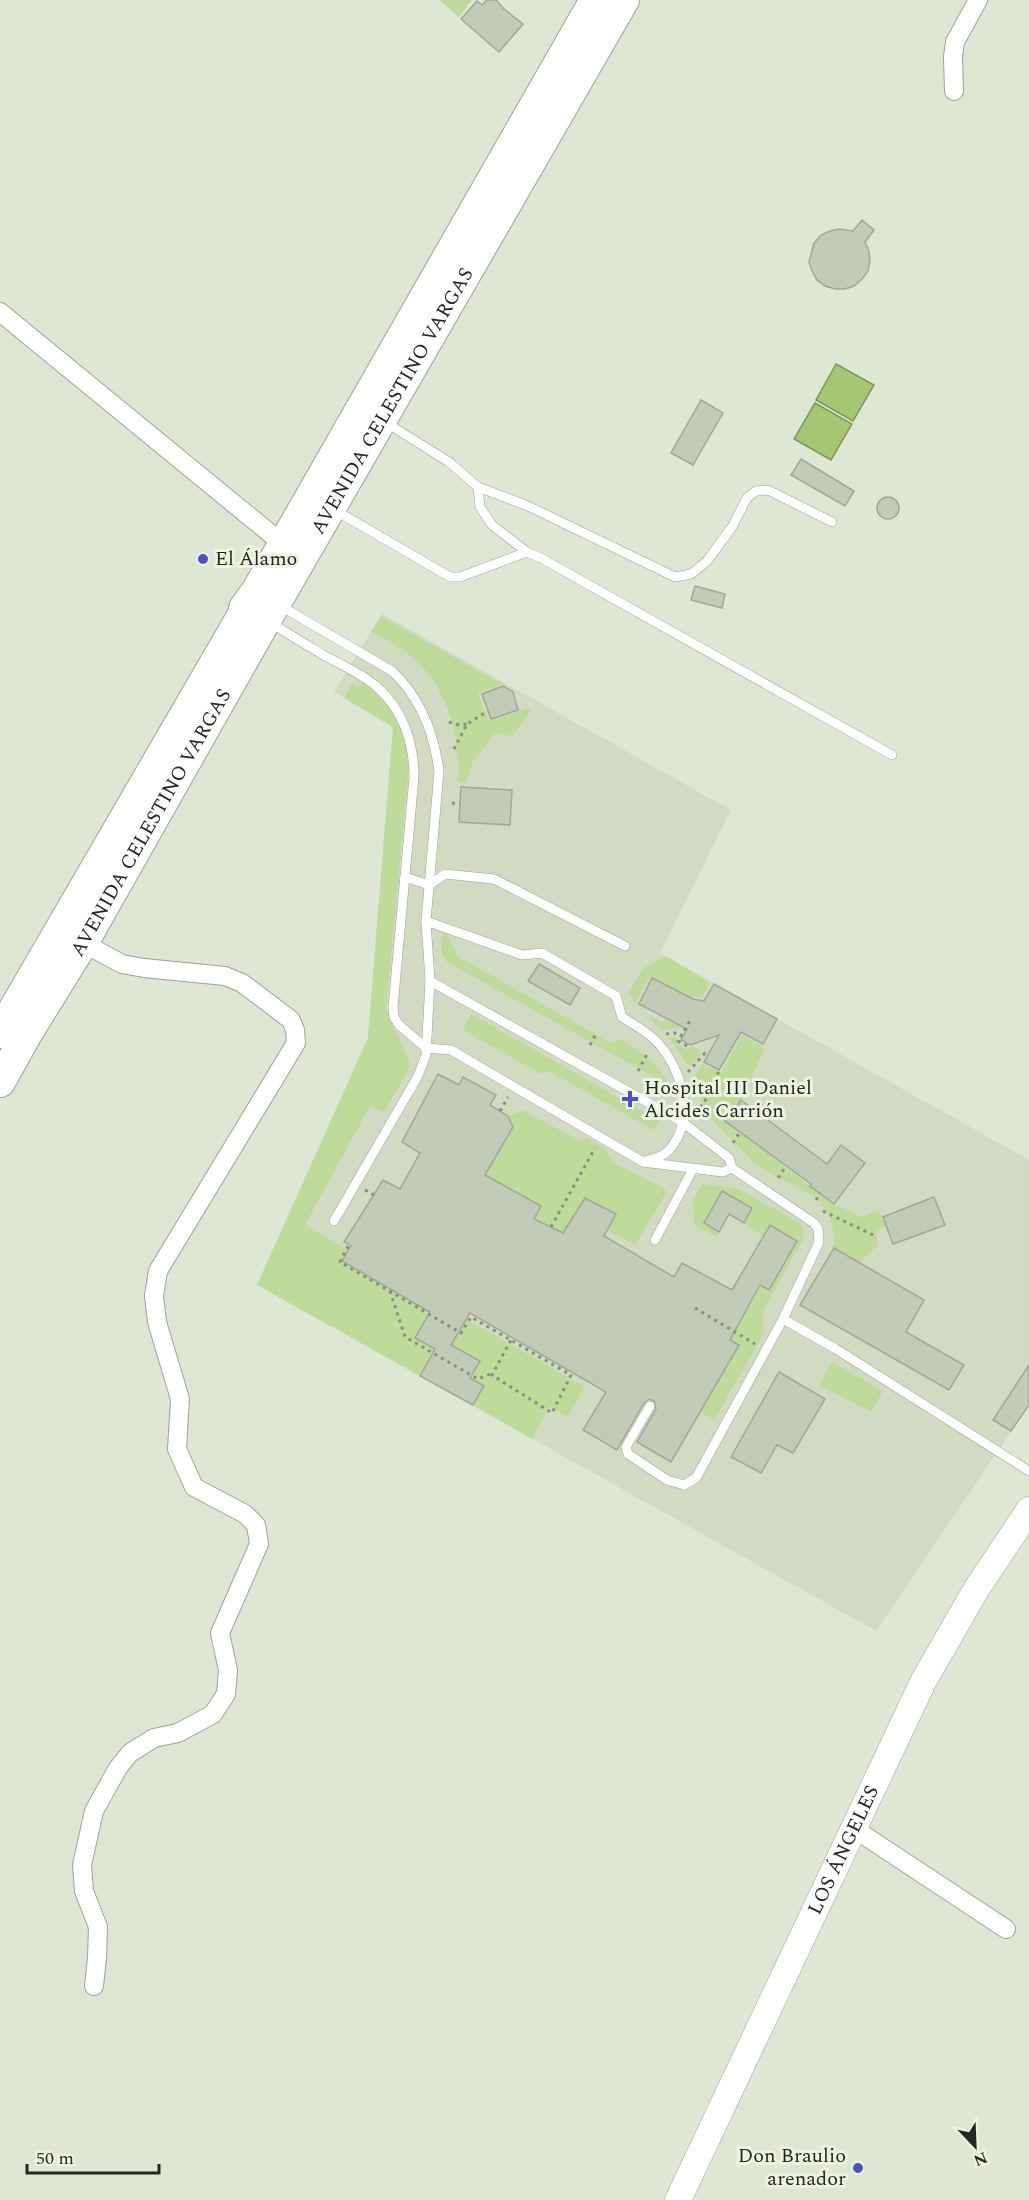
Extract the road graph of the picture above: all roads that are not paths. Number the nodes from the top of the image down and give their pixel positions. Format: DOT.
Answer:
graph roads {
  1 [pos="595,0"];
  2 [pos="624,0"];
  3 [pos="978,0"];
  4 [pos="954,91"];
  5 [pos="513,166"];
  6 [pos="0,312"];
  7 [pos="371,414"];
  8 [pos="478,487"];
  9 [pos="331,508"];
  10 [pos="832,522"];
  11 [pos="283,544"];
  12 [pos="527,552"];
  13 [pos="259,608"];
  14 [pos="892,755"];
  15 [pos="166,772"];
  16 [pos="405,877"];
  17 [pos="429,885"];
  18 [pos="426,921"];
  19 [pos="83,943"];
  20 [pos="625,946"];
  21 [pos="430,981"];
  22 [pos="9,1023"];
  23 [pos="426,1048"];
  24 [pos="0,1083"];
  25 [pos="681,1121"];
  26 [pos="643,1162"];
  27 [pos="693,1168"];
  28 [pos="732,1168"];
  29 [pos="334,1221"];
  30 [pos="655,1240"];
  31 [pos="783,1319"];
  32 [pos="650,1406"];
  33 [pos="1029,1471"];
  34 [pos="1029,1510"];
  35 [pos="853,1828"];
  36 [pos="1006,1929"];
  37 [pos="94,1986"];
  38 [pos="678,2200"];
  1 -- 5 [label="highway, AVENIDA CELESTINO VARGAS"];
  2 -- 5 [label="highway, AVENIDA CELESTINO VARGAS"];
  3 -- 4 [label="street"];
  5 -- 7 [label="highway, AVENIDA CELESTINO VARGAS"];
  6 -- 11 [label="street"];
  7 -- 8 [label="lane"];
  7 -- 9 [label="highway, AVENIDA CELESTINO VARGAS"];
  7 -- 11 [label="highway, AVENIDA CELESTINO VARGAS"];
  8 -- 10 [label="lane"];
  8 -- 12 [label="lane"];
  9 -- 12 [label="lane"];
  9 -- 13 [label="highway, AVENIDA CELESTINO VARGAS"];
  11 -- 13 [label="highway, AVENIDA CELESTINO VARGAS"];
  12 -- 14 [label="lane"];
  13 -- 15 [label="highway, AVENIDA CELESTINO VARGAS"];
  13 -- 16 [label="lane"];
  13 -- 17 [label="lane"];
  15 -- 19 [label="highway, AVENIDA CELESTINO VARGAS"];
  15 -- 22 [label="highway, AVENIDA CELESTINO VARGAS"];
  16 -- 17 [label="lane"];
  16 -- 23 [label="lane"];
  17 -- 18 [label="lane"];
  17 -- 20 [label="lane"];
  18 -- 21 [label="lane"];
  18 -- 25 [label="lane"];
  19 -- 22 [label="highway, AVENIDA CELESTINO VARGAS"];
  19 -- 37 [label="street"];
  21 -- 23 [label="lane"];
  21 -- 25 [label="lane"];
  22 -- 24 [label="highway, AVENIDA CELESTINO VARGAS"];
  23 -- 26 [label="lane"];
  23 -- 29 [label="lane"];
  25 -- 26 [label="lane"];
  25 -- 28 [label="lane"];
  26 -- 27 [label="lane"];
  27 -- 28 [label="lane"];
  27 -- 30 [label="lane"];
  28 -- 31 [label="lane"];
  31 -- 32 [label="lane"];
  31 -- 33 [label="lane"];
  34 -- 35 [label="main road, LOS ÁNGELES"];
  35 -- 36 [label="street"];
  35 -- 38 [label="main road, LOS ÁNGELES"];
}
